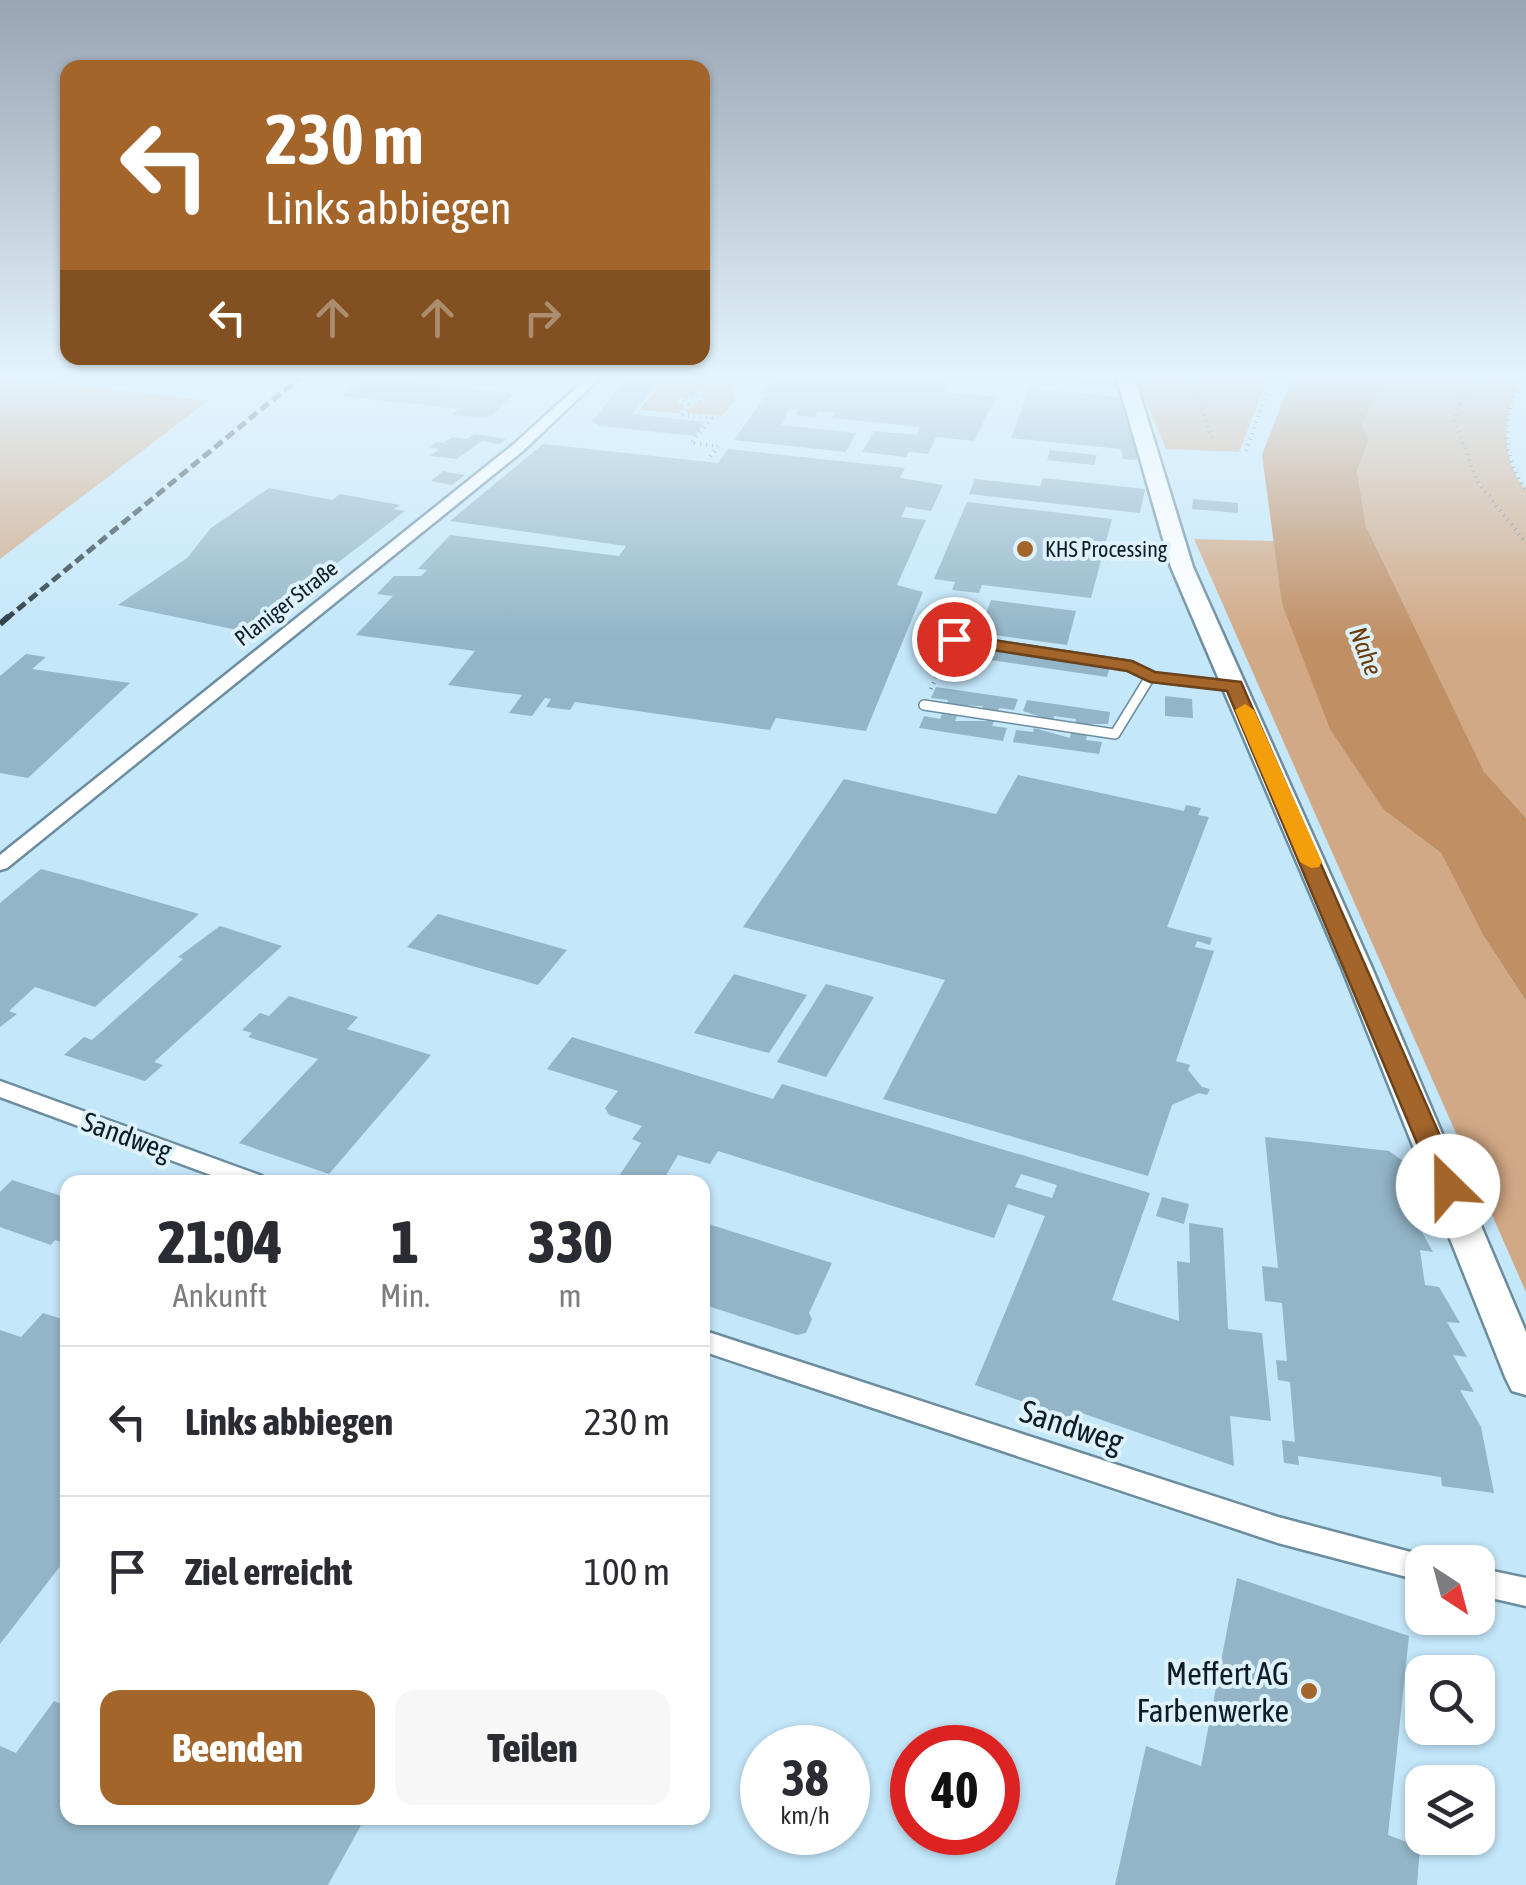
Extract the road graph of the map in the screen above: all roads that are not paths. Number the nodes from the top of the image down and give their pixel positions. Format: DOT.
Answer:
graph roads {
  1 [pos="500,463"];
  2 [pos="1151,463"];
  3 [pos="954,639"];
  4 [pos="1150,677"];
  5 [pos="1234,686"];
  6 [pos="924,706"];
  7 [pos="0,864"];
  8 [pos="0,1089"];
  9 [pos="235,1175"];
  10 [pos="710,1343"];
  11 [pos="1526,1379"];
  12 [pos="1405,1564"];
  13 [pos="1495,1586"];
  14 [pos="1526,1592"];
  1 -- 7 [label="street, Planiger Straße"];
  2 -- 5 [label="street"];
  3 -- 4 [label="lane"];
  4 -- 5 [label="lane"];
  4 -- 6 [label="lane"];
  5 -- 11 [label="street"];
  8 -- 9 [label="street, Sandweg"];
  10 -- 12 [label="street, Sandweg"];
  13 -- 14 [label="street"];
}
